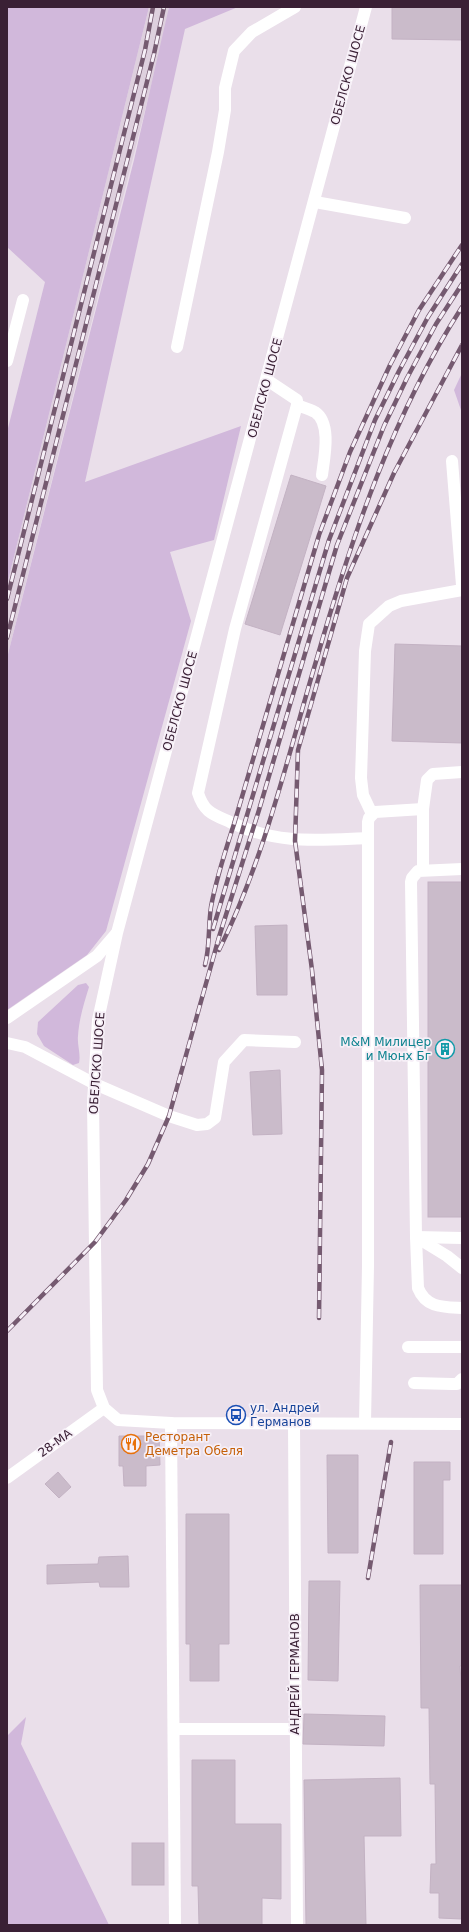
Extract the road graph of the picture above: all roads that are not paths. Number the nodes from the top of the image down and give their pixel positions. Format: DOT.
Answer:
graph roads {
  1 [pos="295,7"];
  2 [pos="366,7"];
  3 [pos="315,202"];
  4 [pos="405,218"];
  5 [pos="23,300"];
  6 [pos="177,347"];
  7 [pos="7,361"];
  8 [pos="267,380"];
  9 [pos="297,405"];
  10 [pos="452,461"];
  11 [pos="322,476"];
  12 [pos="462,584"];
  13 [pos="462,590"];
  14 [pos="462,772"];
  15 [pos="423,809"];
  16 [pos="372,814"];
  17 [pos="368,838"];
  18 [pos="462,869"];
  19 [pos="423,870"];
  20 [pos="117,933"];
  21 [pos="7,1018"];
  22 [pos="295,1042"];
  23 [pos="7,1043"];
  24 [pos="95,1084"];
  25 [pos="416,1237"];
  26 [pos="462,1238"];
  27 [pos="462,1268"];
  28 [pos="462,1308"];
  29 [pos="462,1347"];
  30 [pos="408,1348"];
  31 [pos="462,1379"];
  32 [pos="414,1383"];
  33 [pos="104,1408"];
  34 [pos="171,1423"];
  35 [pos="294,1423"];
  36 [pos="365,1423"];
  37 [pos="462,1424"];
  38 [pos="7,1478"];
  39 [pos="174,1729"];
  40 [pos="295,1730"];
  41 [pos="175,1925"];
  42 [pos="297,1925"];
  1 -- 6 [label="street"];
  2 -- 3 [label="street, ОБЕЛСКО ШОСЕ"];
  3 -- 4 [label="street"];
  3 -- 8 [label="street, ОБЕЛСКО ШОСЕ"];
  5 -- 7 [label="street"];
  8 -- 9 [label="street"];
  8 -- 20 [label="street, ОБЕЛСКО ШОСЕ"];
  9 -- 11 [label="street"];
  9 -- 17 [label="street"];
  10 -- 12 [label="street"];
  13 -- 16 [label="street"];
  14 -- 15 [label="street"];
  15 -- 16 [label="street"];
  15 -- 19 [label="street"];
  16 -- 17 [label="street"];
  17 -- 36 [label="street"];
  18 -- 19 [label="street"];
  19 -- 25 [label="street"];
  20 -- 21 [label="street"];
  20 -- 24 [label="street, ОБЕЛСКО ШОСЕ"];
  22 -- 24 [label="street"];
  23 -- 24 [label="street"];
  24 -- 33 [label="street, ОБЕЛСКО ШОСЕ"];
  25 -- 26 [label="street"];
  25 -- 27 [label="street"];
  25 -- 28 [label="street"];
  29 -- 30 [label="street"];
  31 -- 32 [label="street"];
  33 -- 34 [label="street"];
  33 -- 38 [label="street, 28-МА"];
  34 -- 35 [label="street"];
  34 -- 39 [label="street"];
  35 -- 36 [label="street"];
  35 -- 40 [label="street, АНДРЕЙ ГЕРМАНОВ"];
  36 -- 37 [label="street"];
  39 -- 40 [label="street"];
  39 -- 41 [label="street"];
  40 -- 42 [label="street, АНДРЕЙ ГЕРМАНОВ"];
}
